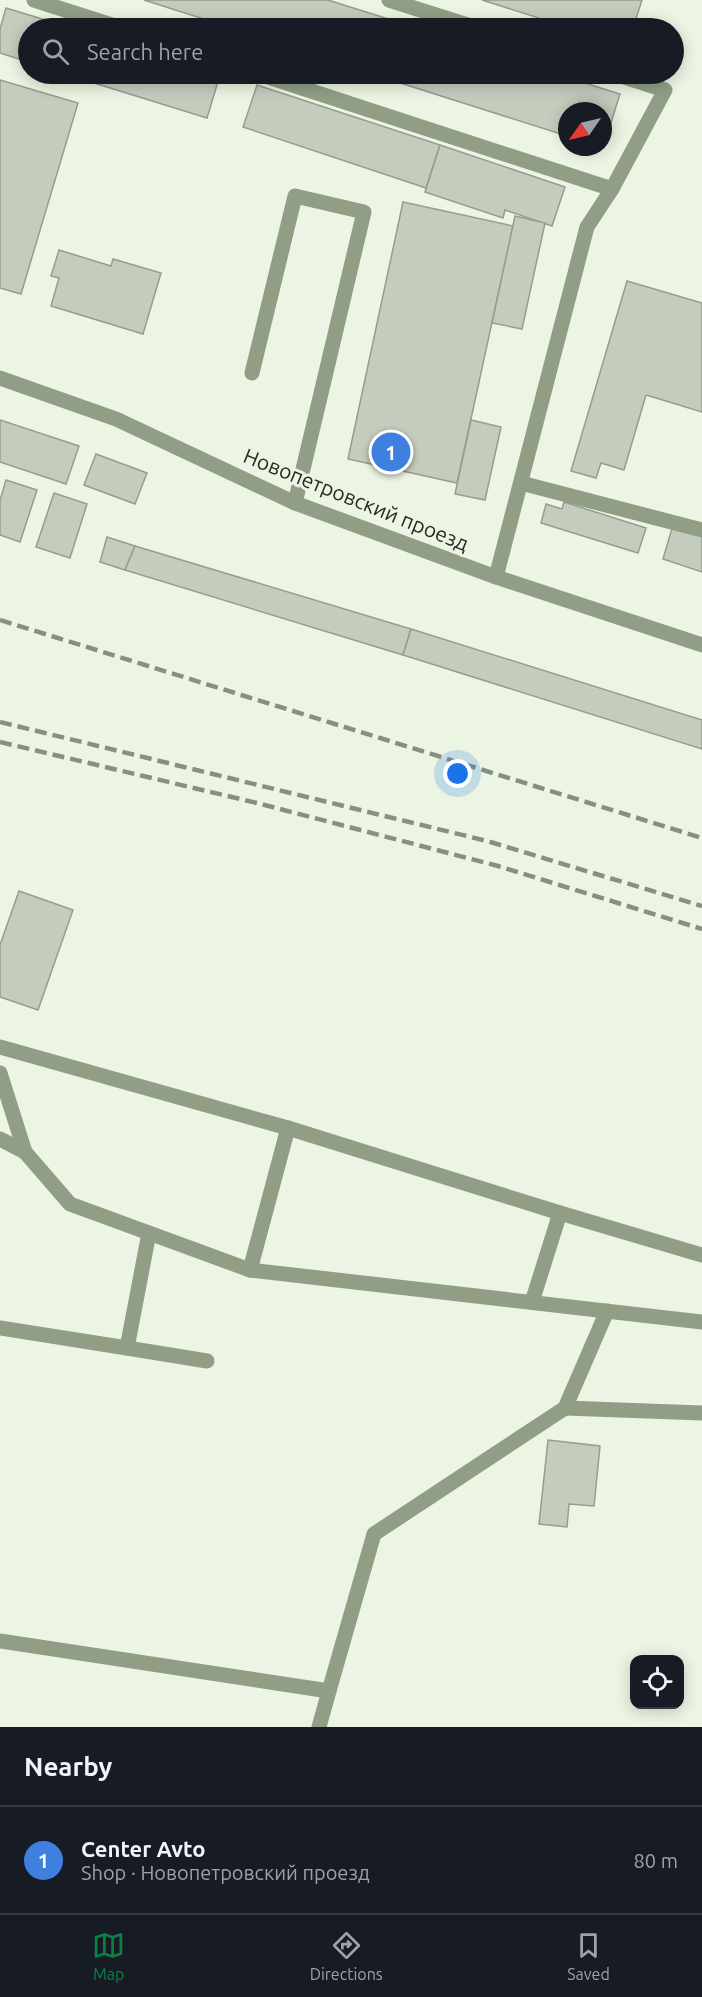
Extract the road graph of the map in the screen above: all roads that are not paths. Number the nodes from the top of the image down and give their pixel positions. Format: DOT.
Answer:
graph roads {
  1 [pos="34,0"];
  2 [pos="389,0"];
  3 [pos="90,18"];
  4 [pos="446,18"];
  5 [pos="290,84"];
  6 [pos="646,84"];
  7 [pos="612,189"];
  8 [pos="252,373"];
  9 [pos="0,378"];
  10 [pos="521,483"];
  11 [pos="295,503"];
  12 [pos="702,530"];
  13 [pos="496,577"];
  14 [pos="702,645"];
  15 [pos="0,1047"];
  16 [pos="0,1073"];
  17 [pos="288,1128"];
  18 [pos="0,1139"];
  19 [pos="25,1152"];
  20 [pos="560,1213"];
  21 [pos="149,1233"];
  22 [pos="702,1254"];
  23 [pos="250,1270"];
  24 [pos="532,1302"];
  25 [pos="607,1311"];
  26 [pos="702,1322"];
  27 [pos="0,1328"];
  28 [pos="127,1348"];
  29 [pos="207,1361"];
  30 [pos="565,1408"];
  31 [pos="702,1413"];
  32 [pos="0,1641"];
  33 [pos="328,1691"];
  34 [pos="319,1727"];
  1 -- 3 [label="street"];
  2 -- 4 [label="street"];
  5 -- 7 [label="street"];
  6 -- 7 [label="street"];
  7 -- 10 [label="street"];
  8 -- 11 [label="street"];
  9 -- 11 [label="street, Новопетровский проезд"];
  10 -- 12 [label="street"];
  10 -- 13 [label="street"];
  11 -- 13 [label="street, Новопетровский проезд"];
  13 -- 14 [label="street, Новопетровский проезд"];
  15 -- 17 [label="street"];
  16 -- 19 [label="street"];
  17 -- 20 [label="street"];
  17 -- 23 [label="street"];
  18 -- 19 [label="street"];
  19 -- 21 [label="street"];
  20 -- 22 [label="street"];
  20 -- 24 [label="street"];
  21 -- 23 [label="street"];
  21 -- 28 [label="street"];
  23 -- 24 [label="street"];
  24 -- 25 [label="street"];
  25 -- 26 [label="street"];
  25 -- 30 [label="street"];
  27 -- 28 [label="street"];
  28 -- 29 [label="street"];
  30 -- 31 [label="street"];
  30 -- 33 [label="street"];
  32 -- 33 [label="street"];
  33 -- 34 [label="street"];
}
